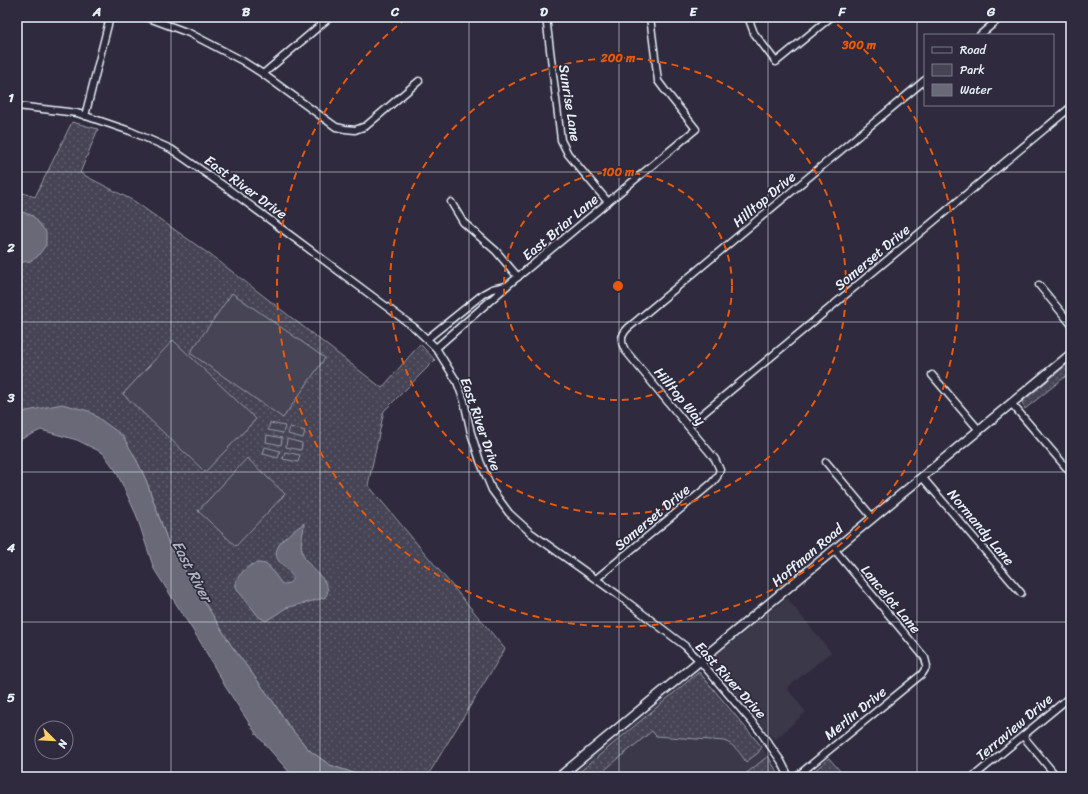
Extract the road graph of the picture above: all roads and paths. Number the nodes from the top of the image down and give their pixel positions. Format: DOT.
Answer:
graph roads {
  1 [pos="110,17"];
  2 [pos="146,17"];
  3 [pos="330,17"];
  4 [pos="546,17"];
  5 [pos="650,17"];
  6 [pos="748,17"];
  7 [pos="831,17"];
  8 [pos="1001,17"];
  9 [pos="981,34"];
  10 [pos="263,74"];
  11 [pos="419,81"];
  12 [pos="924,81"];
  13 [pos="17,106"];
  14 [pos="1071,107"];
  15 [pos="85,116"];
  16 [pos="451,202"];
  17 [pos="608,202"];
  18 [pos="518,277"];
  19 [pos="508,285"];
  20 [pos="1039,285"];
  21 [pos="1071,324"];
  22 [pos="621,338"];
  23 [pos="427,340"];
  24 [pos="436,348"];
  25 [pos="1071,354"];
  26 [pos="932,374"];
  27 [pos="1011,403"];
  28 [pos="688,426"];
  29 [pos="978,430"];
  30 [pos="826,462"];
  31 [pos="720,470"];
  32 [pos="1071,473"];
  33 [pos="922,476"];
  34 [pos="873,518"];
  35 [pos="834,549"];
  36 [pos="596,579"];
  37 [pos="1021,593"];
  38 [pos="700,661"];
  39 [pos="927,666"];
  40 [pos="1071,696"];
  41 [pos="1023,736"];
  42 [pos="560,777"];
  43 [pos="789,777"];
  44 [pos="796,777"];
  45 [pos="973,777"];
  46 [pos="1057,777"];
  1 -- 15 [label="street"];
  2 -- 10 [label="street"];
  3 -- 10 [label="street"];
  4 -- 17 [label="street, Sunrise Lane"];
  5 -- 17 [label="street, East Briar Lane"];
  6 -- 7 [label="street"];
  8 -- 9 [label="street"];
  10 -- 11 [label="street"];
  12 -- 22 [label="street, Hilltop Drive"];
  13 -- 15 [label="street, East River Drive"];
  14 -- 28 [label="street, Somerset Drive"];
  15 -- 23 [label="street, East River Drive"];
  16 -- 18 [label="street"];
  17 -- 18 [label="street, East Briar Lane"];
  18 -- 19 [label="street, East Briar Lane"];
  19 -- 23 [label="street, East Briar Lane"];
  19 -- 24 [label="street, East Briar Lane"];
  20 -- 21 [label="street"];
  22 -- 28 [label="street, Hilltop Way"];
  23 -- 24 [label="street, East River Drive"];
  24 -- 36 [label="street, East River Drive"];
  25 -- 27 [label="street, Hoffman Road"];
  26 -- 29 [label="street"];
  27 -- 29 [label="street, Hoffman Road"];
  27 -- 32 [label="street"];
  28 -- 31 [label="street, Hilltop Way"];
  29 -- 33 [label="street, Hoffman Road"];
  30 -- 34 [label="street"];
  31 -- 36 [label="street, Somerset Drive"];
  33 -- 34 [label="street, Hoffman Road"];
  33 -- 37 [label="street, Normandy Lane"];
  34 -- 35 [label="street, Hoffman Road"];
  35 -- 38 [label="street, Hoffman Road"];
  35 -- 39 [label="street, Lancelot Lane"];
  36 -- 38 [label="street, East River Drive"];
  38 -- 42 [label="street, Hoffman Road"];
  38 -- 43 [label="street, East River Drive"];
  39 -- 44 [label="street, Merlin Drive"];
  40 -- 41 [label="street, Terraview Drive"];
  41 -- 45 [label="street, Terraview Drive"];
  41 -- 46 [label="street"];
}
